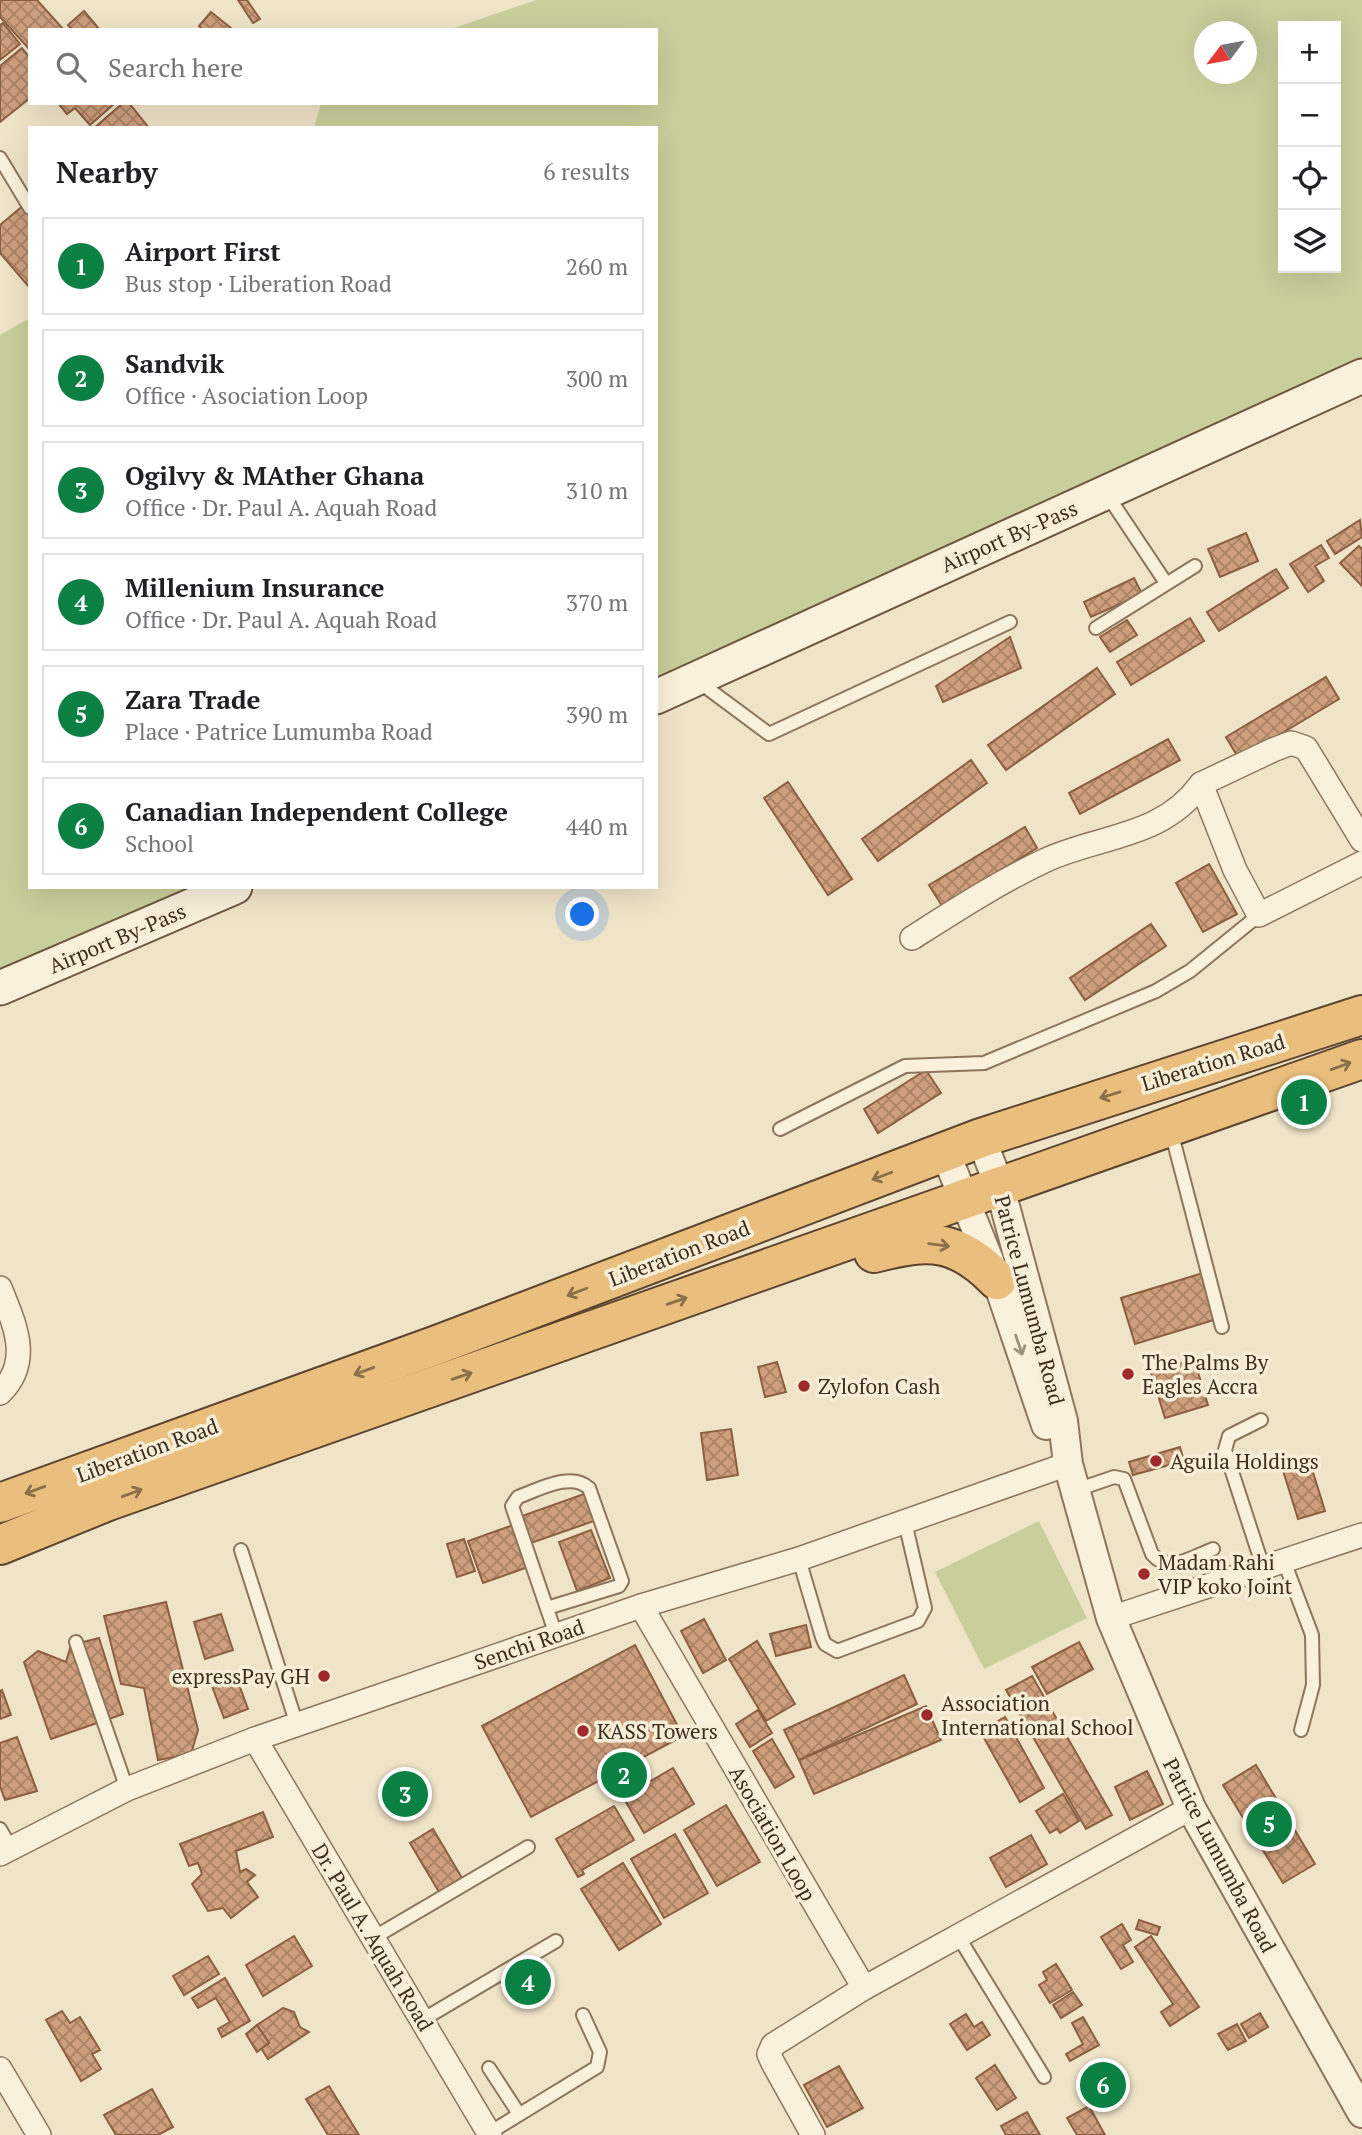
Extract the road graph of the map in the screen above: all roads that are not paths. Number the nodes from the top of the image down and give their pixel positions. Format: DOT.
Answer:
graph roads {
  1 [pos="0,158"];
  2 [pos="28,205"];
  3 [pos="1360,381"];
  4 [pos="1105,492"];
  5 [pos="1195,566"];
  6 [pos="1166,583"];
  7 [pos="1010,622"];
  8 [pos="1096,628"];
  9 [pos="696,680"];
  10 [pos="658,696"];
  11 [pos="1201,785"];
  12 [pos="1362,840"];
  13 [pos="1362,863"];
  14 [pos="229,889"];
  15 [pos="1259,915"];
  16 [pos="912,937"];
  17 [pos="0,988"];
  18 [pos="1362,1015"];
  19 [pos="1268,1045"];
  20 [pos="1362,1059"];
  21 [pos="1170,1128"];
  22 [pos="780,1129"];
  23 [pos="981,1138"];
  24 [pos="945,1152"];
  25 [pos="987,1188"];
  26 [pos="800,1260"];
  27 [pos="997,1280"];
  28 [pos="0,1288"];
  29 [pos="1222,1327"];
  30 [pos="0,1393"];
  31 [pos="1261,1420"];
  32 [pos="1072,1477"];
  33 [pos="0,1503"];
  34 [pos="905,1522"];
  35 [pos="1362,1535"];
  36 [pos="0,1545"];
  37 [pos="1213,1549"];
  38 [pos="241,1550"];
  39 [pos="799,1559"];
  40 [pos="1273,1564"];
  41 [pos="640,1606"];
  42 [pos="547,1608"];
  43 [pos="1111,1618"];
  44 [pos="556,1635"];
  45 [pos="76,1642"];
  46 [pos="297,1725"];
  47 [pos="1301,1730"];
  48 [pos="255,1740"];
  49 [pos="127,1789"];
  50 [pos="1191,1808"];
  51 [pos="4,1844"];
  52 [pos="528,1847"];
  53 [pos="958,1936"];
  54 [pos="373,1938"];
  55 [pos="556,1941"];
  56 [pos="864,1988"];
  57 [pos="583,2015"];
  58 [pos="422,2020"];
  59 [pos="0,2068"];
  60 [pos="489,2068"];
  61 [pos="1044,2077"];
  62 [pos="1362,2113"];
  63 [pos="519,2114"];
  64 [pos="489,2134"];
  65 [pos="39,2135"];
  66 [pos="813,2135"];
  1 -- 2 [label="lane"];
  3 -- 4 [label="main road, Airport By-Pass"];
  4 -- 6 [label="lane"];
  4 -- 9 [label="main road, Airport By-Pass"];
  5 -- 6 [label="lane"];
  6 -- 8 [label="lane"];
  7 -- 9 [label="lane"];
  9 -- 10 [label="main road, Airport By-Pass"];
  11 -- 12 [label="street"];
  11 -- 15 [label="street"];
  11 -- 16 [label="street"];
  13 -- 15 [label="street"];
  14 -- 17 [label="main road, Airport By-Pass"];
  15 -- 22 [label="lane"];
  18 -- 19 [label="highway, Liberation Road"];
  19 -- 23 [label="highway, Liberation Road, one-way"];
  19 -- 25 [label="highway"];
  21 -- 20 [label="highway, Liberation Road, one-way"];
  21 -- 25 [label="highway, Liberation Road"];
  21 -- 29 [label="lane"];
  23 -- 24 [label="highway, Liberation Road"];
  23 -- 25 [label="street, Patrice Lumumba Road"];
  24 -- 25 [label="street, Patrice Lumumba Road"];
  24 -- 33 [label="highway, Liberation Road, one-way"];
  25 -- 26 [label="highway, Liberation Road"];
  25 -- 27 [label="street, Patrice Lumumba Road"];
  25 -- 32 [label="street, Patrice Lumumba Road"];
  26 -- 27 [label="highway, one-way"];
  36 -- 26 [label="highway, Liberation Road, one-way"];
  27 -- 32 [label="street, Patrice Lumumba Road, one-way"];
  28 -- 30 [label="street"];
  31 -- 40 [label="lane"];
  32 -- 34 [label="street, Senchi Road"];
  32 -- 37 [label="lane"];
  32 -- 43 [label="street, Patrice Lumumba Road"];
  34 -- 39 [label="street, Senchi Road"];
  34 -- 39 [label="lane"];
  35 -- 40 [label="street"];
  38 -- 46 [label="lane"];
  39 -- 41 [label="street, Senchi Road"];
  40 -- 43 [label="street"];
  40 -- 47 [label="lane"];
  41 -- 44 [label="street, Senchi Road"];
  41 -- 56 [label="street, Asociation Loop"];
  42 -- 42 [label="lane"];
  42 -- 44 [label="lane"];
  43 -- 50 [label="street, Patrice Lumumba Road"];
  44 -- 46 [label="street, Senchi Road"];
  45 -- 49 [label="lane"];
  46 -- 48 [label="street, Senchi Road"];
  48 -- 49 [label="street, Senchi Road"];
  48 -- 54 [label="street, Dr. Paul A. Aquah Road"];
  49 -- 51 [label="street, Senchi Road"];
  50 -- 53 [label="street"];
  50 -- 62 [label="street, Patrice Lumumba Road"];
  52 -- 54 [label="lane"];
  53 -- 56 [label="street"];
  53 -- 61 [label="lane"];
  54 -- 58 [label="street, Dr. Paul A. Aquah Road"];
  55 -- 58 [label="lane"];
  56 -- 66 [label="street"];
  57 -- 63 [label="lane"];
  58 -- 64 [label="street, Dr. Paul A. Aquah Road"];
  59 -- 65 [label="street"];
  60 -- 63 [label="lane"];
  63 -- 64 [label="lane"];
}
